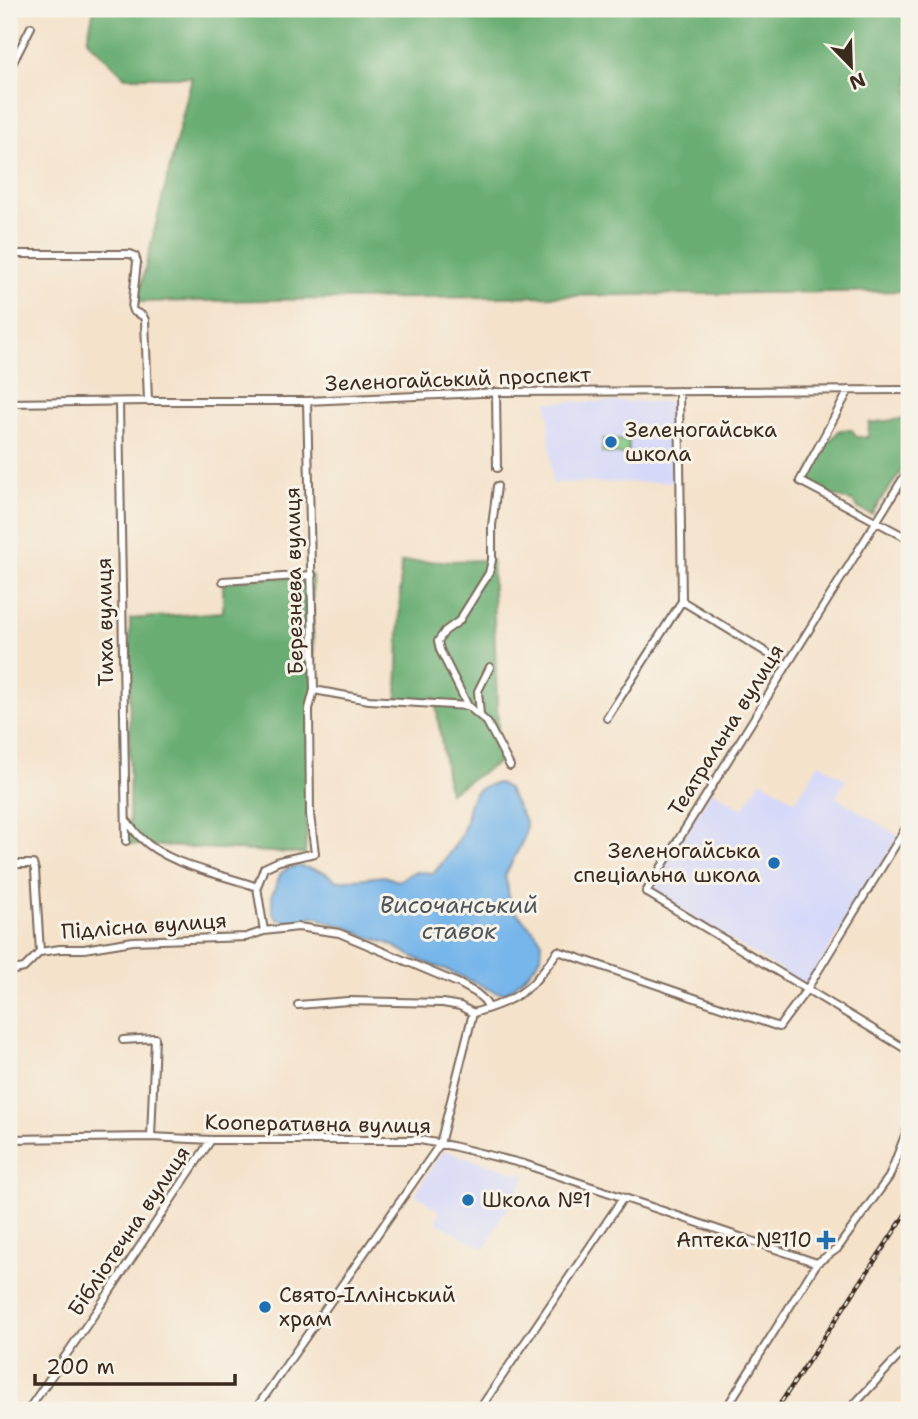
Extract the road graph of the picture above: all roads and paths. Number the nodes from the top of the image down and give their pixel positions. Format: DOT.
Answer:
graph roads {
  1 [pos="31,27"];
  2 [pos="9,70"];
  3 [pos="9,254"];
  4 [pos="849,390"];
  5 [pos="909,390"];
  6 [pos="679,391"];
  7 [pos="496,392"];
  8 [pos="148,401"];
  9 [pos="307,401"];
  10 [pos="119,402"];
  11 [pos="9,403"];
  12 [pos="497,468"];
  13 [pos="909,468"];
  14 [pos="498,486"];
  15 [pos="876,521"];
  16 [pos="909,539"];
  17 [pos="312,575"];
  18 [pos="223,581"];
  19 [pos="682,601"];
  20 [pos="787,665"];
  21 [pos="490,667"];
  22 [pos="314,690"];
  23 [pos="468,706"];
  24 [pos="480,715"];
  25 [pos="607,718"];
  26 [pos="510,766"];
  27 [pos="126,820"];
  28 [pos="909,823"];
  29 [pos="126,841"];
  30 [pos="9,864"];
  31 [pos="257,887"];
  32 [pos="264,931"];
  33 [pos="40,952"];
  34 [pos="9,971"];
  35 [pos="807,989"];
  36 [pos="298,1005"];
  37 [pos="489,1008"];
  38 [pos="473,1013"];
  39 [pos="123,1040"];
  40 [pos="909,1051"];
  41 [pos="909,1125"];
  42 [pos="150,1137"];
  43 [pos="9,1139"];
  44 [pos="211,1140"];
  45 [pos="440,1144"];
  46 [pos="623,1198"];
  47 [pos="817,1263"];
  48 [pos="909,1345"];
  49 [pos="28,1410"];
  50 [pos="255,1410"];
  51 [pos="479,1410"];
  52 [pos="725,1410"];
  53 [pos="849,1410"];
  1 -- 2 [label="street"];
  3 -- 8 [label="street"];
  4 -- 5 [label="street, Зеленогайський проспект"];
  4 -- 6 [label="street, Зеленогайський проспект"];
  4 -- 15 [label="street"];
  6 -- 7 [label="street, Зеленогайський проспект"];
  6 -- 19 [label="street"];
  7 -- 9 [label="street, Зеленогайський проспект"];
  7 -- 12 [label="street"];
  8 -- 9 [label="street, Зеленогайський проспект"];
  8 -- 10 [label="street, Зеленогайський проспект"];
  9 -- 17 [label="street, Березнева вулиця"];
  10 -- 11 [label="street, Зеленогайський проспект"];
  10 -- 27 [label="street, Тиха вулиця"];
  13 -- 15 [label="street, Театральна вулиця"];
  14 -- 23 [label="street"];
  15 -- 16 [label="street"];
  15 -- 20 [label="street, Театральна вулиця"];
  17 -- 18 [label="street"];
  17 -- 22 [label="street, Березнева вулиця"];
  19 -- 20 [label="street"];
  19 -- 25 [label="street"];
  20 -- 35 [label="street, Театральна вулиця"];
  21 -- 24 [label="street"];
  22 -- 23 [label="street, Березнева вулиця"];
  22 -- 31 [label="street"];
  23 -- 24 [label="street"];
  24 -- 26 [label="street"];
  27 -- 29 [label="street, Тиха вулиця"];
  27 -- 31 [label="street"];
  28 -- 35 [label="street"];
  30 -- 33 [label="street"];
  31 -- 32 [label="street"];
  32 -- 33 [label="street, Підлісна вулиця"];
  32 -- 37 [label="street, Підлісна вулиця"];
  33 -- 34 [label="street, Підлісна вулиця"];
  35 -- 37 [label="street"];
  35 -- 40 [label="street, Театральна вулиця"];
  36 -- 38 [label="street"];
  37 -- 38 [label="street"];
  38 -- 45 [label="street"];
  39 -- 42 [label="street"];
  41 -- 47 [label="street"];
  42 -- 43 [label="street, Кооперативна вулиця"];
  42 -- 44 [label="street, Кооперативна вулиця"];
  44 -- 45 [label="street, Кооперативна вулиця"];
  44 -- 49 [label="street, Бібліотечна вулиця"];
  45 -- 46 [label="street, Кооперативна вулиця"];
  45 -- 50 [label="street"];
  46 -- 47 [label="street, Кооперативна вулиця"];
  46 -- 51 [label="street"];
  47 -- 52 [label="street"];
  48 -- 53 [label="street"];
}
